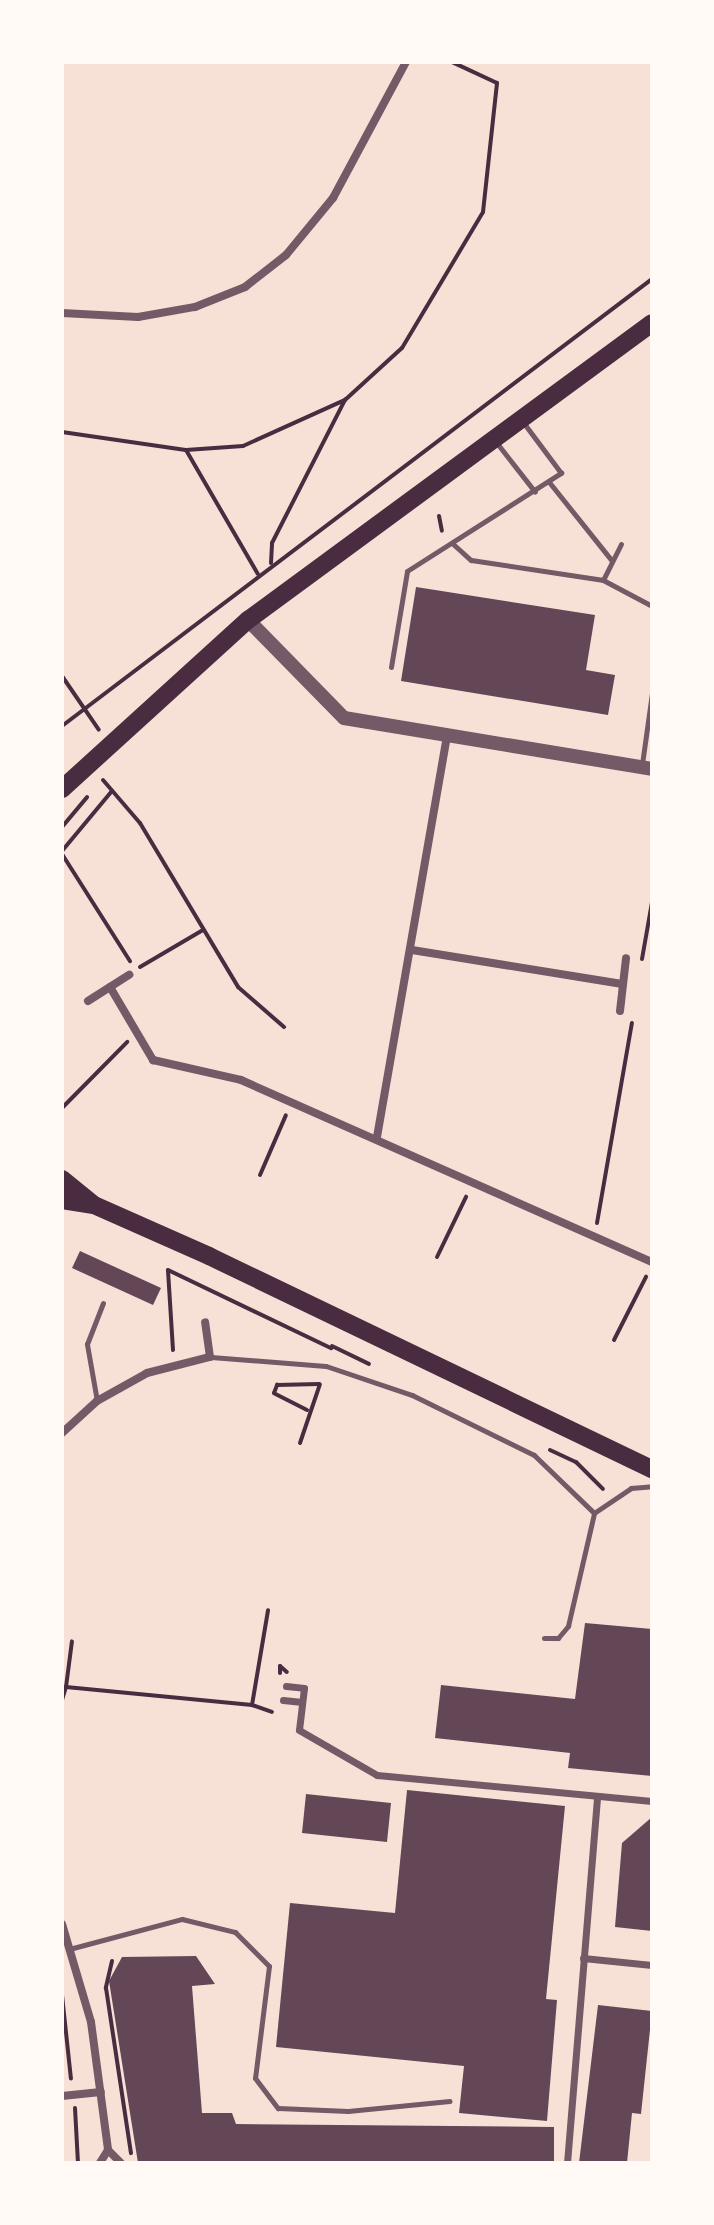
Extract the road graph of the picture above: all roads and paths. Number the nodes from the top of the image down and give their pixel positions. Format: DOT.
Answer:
graph roads {
  1 [pos="406,62"];
  2 [pos="452,62"];
  3 [pos="652,279"];
  4 [pos="62,313"];
  5 [pos="652,323"];
  6 [pos="345,400"];
  7 [pos="520,418"];
  8 [pos="62,432"];
  9 [pos="493,438"];
  10 [pos="186,450"];
  11 [pos="549,482"];
  12 [pos="535,492"];
  13 [pos="453,544"];
  14 [pos="621,544"];
  15 [pos="612,561"];
  16 [pos="271,563"];
  17 [pos="258,574"];
  18 [pos="603,580"];
  19 [pos="652,606"];
  20 [pos="248,620"];
  21 [pos="391,667"];
  22 [pos="62,676"];
  23 [pos="652,693"];
  24 [pos="86,715"];
  25 [pos="62,726"];
  26 [pos="98,728"];
  27 [pos="447,737"];
  28 [pos="647,768"];
  29 [pos="62,789"];
  30 [pos="112,791"];
  31 [pos="62,827"];
  32 [pos="62,852"];
  33 [pos="652,902"];
  34 [pos="203,930"];
  35 [pos="412,950"];
  36 [pos="626,958"];
  37 [pos="641,965"];
  38 [pos="132,973"];
  39 [pos="622,984"];
  40 [pos="110,987"];
  41 [pos="88,1001"];
  42 [pos="634,1006"];
  43 [pos="620,1011"];
  44 [pos="284,1027"];
  45 [pos="136,1031"];
  46 [pos="292,1102"];
  47 [pos="62,1108"];
  48 [pos="377,1137"];
  49 [pos="260,1175"];
  50 [pos="62,1179"];
  51 [pos="474,1180"];
  52 [pos="62,1200"];
  53 [pos="94,1205"];
  54 [pos="596,1234"];
  55 [pos="437,1257"];
  56 [pos="652,1263"];
  57 [pos="103,1303"];
  58 [pos="205,1322"];
  59 [pos="614,1340"];
  60 [pos="328,1355"];
  61 [pos="210,1357"];
  62 [pos="175,1364"];
  63 [pos="322,1378"];
  64 [pos="319,1384"];
  65 [pos="97,1401"];
  66 [pos="307,1410"];
  67 [pos="62,1433"];
  68 [pos="300,1443"];
  69 [pos="652,1469"];
  70 [pos="652,1486"];
  71 [pos="594,1513"];
  72 [pos="268,1610"];
  73 [pos="544,1638"];
  74 [pos="72,1641"];
  75 [pos="286,1686"];
  76 [pos="66,1687"];
  77 [pos="62,1700"];
  78 [pos="283,1700"];
  79 [pos="302,1702"];
  80 [pos="597,1796"];
  81 [pos="652,1801"];
  82 [pos="62,1924"];
  83 [pos="73,1948"];
  84 [pos="583,1958"];
  85 [pos="112,1961"];
  86 [pos="652,1965"];
  87 [pos="62,1995"];
  88 [pos="69,2067"];
  89 [pos="101,2092"];
  90 [pos="62,2096"];
  91 [pos="450,2101"];
  92 [pos="76,2111"];
  93 [pos="131,2141"];
  94 [pos="108,2150"];
  95 [pos="78,2163"];
  96 [pos="100,2163"];
  97 [pos="121,2163"];
  98 [pos="567,2163"];
  1 -- 4 [label="street"];
  2 -- 6 [label="path"];
  3 -- 16 [label="path"];
  5 -- 7 [label="main road"];
  6 -- 10 [label="path"];
  6 -- 16 [label="path"];
  7 -- 9 [label="main road"];
  7 -- 11 [label="lane"];
  8 -- 10 [label="path"];
  9 -- 12 [label="lane"];
  9 -- 20 [label="main road"];
  10 -- 17 [label="path"];
  11 -- 12 [label="lane"];
  11 -- 15 [label="lane"];
  12 -- 13 [label="lane"];
  13 -- 18 [label="lane"];
  13 -- 21 [label="lane"];
  14 -- 15 [label="lane"];
  15 -- 18 [label="lane"];
  16 -- 17 [label="path"];
  17 -- 24 [label="path"];
  18 -- 19 [label="lane"];
  20 -- 27 [label="street"];
  20 -- 29 [label="main road"];
  22 -- 24 [label="path"];
  23 -- 28 [label="lane"];
  24 -- 25 [label="path"];
  24 -- 26 [label="path"];
  27 -- 28 [label="street"];
  27 -- 35 [label="street"];
  30 -- 31 [label="path"];
  30 -- 32 [label="path"];
  30 -- 34 [label="path"];
  32 -- 38 [label="path"];
  33 -- 37 [label="path"];
  34 -- 38 [label="path"];
  34 -- 44 [label="path"];
  35 -- 39 [label="street"];
  35 -- 48 [label="street"];
  36 -- 39 [label="street"];
  38 -- 40 [label="street"];
  39 -- 43 [label="street"];
  40 -- 41 [label="street"];
  40 -- 45 [label="street"];
  42 -- 54 [label="path"];
  45 -- 46 [label="street"];
  45 -- 47 [label="path"];
  46 -- 48 [label="street"];
  46 -- 49 [label="path"];
  48 -- 51 [label="street"];
  50 -- 53 [label="main road"];
  51 -- 54 [label="street"];
  51 -- 55 [label="path"];
  52 -- 53 [label="main road"];
  53 -- 69 [label="main road"];
  54 -- 56 [label="street"];
  56 -- 59 [label="path"];
  57 -- 65 [label="lane"];
  58 -- 61 [label="street"];
  60 -- 62 [label="path"];
  61 -- 62 [label="street"];
  61 -- 71 [label="lane"];
  62 -- 65 [label="street"];
  63 -- 64 [label="path"];
  64 -- 66 [label="path"];
  64 -- 66 [label="path"];
  65 -- 67 [label="street"];
  66 -- 68 [label="path"];
  70 -- 71 [label="lane"];
  71 -- 73 [label="lane"];
  72 -- 76 [label="path"];
  74 -- 76 [label="path"];
  75 -- 79 [label="street"];
  76 -- 77 [label="path"];
  78 -- 79 [label="street"];
  79 -- 80 [label="street"];
  80 -- 81 [label="street"];
  80 -- 84 [label="street"];
  82 -- 83 [label="street"];
  83 -- 89 [label="street"];
  83 -- 91 [label="lane"];
  84 -- 86 [label="street"];
  84 -- 98 [label="street"];
  85 -- 93 [label="path"];
  87 -- 88 [label="path"];
  89 -- 90 [label="street"];
  89 -- 94 [label="street"];
  92 -- 95 [label="path"];
  94 -- 96 [label="street"];
  94 -- 97 [label="street"];
}
